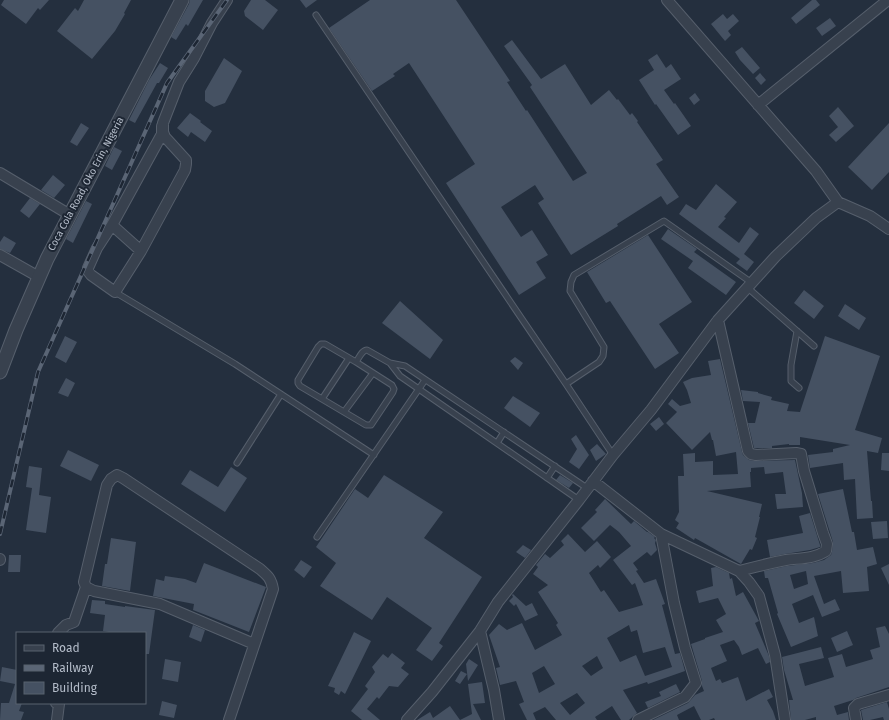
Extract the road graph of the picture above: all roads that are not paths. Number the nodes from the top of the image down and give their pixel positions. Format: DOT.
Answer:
graph roads {
  1 [pos="182,0"];
  2 [pos="227,0"];
  3 [pos="667,0"];
  4 [pos="888,0"];
  5 [pos="316,15"];
  6 [pos="758,105"];
  7 [pos="163,123"];
  8 [pos="0,173"];
  9 [pos="838,202"];
  10 [pos="70,214"];
  11 [pos="112,225"];
  12 [pos="889,229"];
  13 [pos="141,251"];
  14 [pos="0,255"];
  15 [pos="39,277"];
  16 [pos="750,285"];
  17 [pos="115,292"];
  18 [pos="718,320"];
  19 [pos="797,331"];
  20 [pos="814,346"];
  21 [pos="349,358"];
  22 [pos="356,362"];
  23 [pos="390,363"];
  24 [pos="0,372"];
  25 [pos="373,373"];
  26 [pos="425,380"];
  27 [pos="566,384"];
  28 [pos="799,388"];
  29 [pos="419,389"];
  30 [pos="282,394"];
  31 [pos="322,399"];
  32 [pos="344,412"];
  33 [pos="504,432"];
  34 [pos="497,443"];
  35 [pos="374,455"];
  36 [pos="613,455"];
  37 [pos="237,463"];
  38 [pos="555,466"];
  39 [pos="547,478"];
  40 [pos="590,484"];
  41 [pos="579,500"];
  42 [pos="661,534"];
  43 [pos="317,537"];
  44 [pos="739,571"];
  45 [pos="86,587"];
  46 [pos="480,631"];
  47 [pos="59,632"];
  48 [pos="254,644"];
  49 [pos="889,695"];
  50 [pos="59,704"];
  51 [pos="57,720"];
  52 [pos="229,720"];
  53 [pos="407,720"];
  54 [pos="499,720"];
  55 [pos="638,720"];
  56 [pos="785,720"];
  57 [pos="856,720"];
  1 -- 10 [label="street, Coca Cola Road, Oko Erin, Nigeria"];
  2 -- 7 [label="street"];
  3 -- 6 [label="street"];
  4 -- 6 [label="street"];
  5 -- 27 [label="lane"];
  6 -- 9 [label="street"];
  7 -- 11 [label="street"];
  7 -- 13 [label="street"];
  8 -- 10 [label="street"];
  9 -- 12 [label="street"];
  9 -- 16 [label="street"];
  10 -- 15 [label="street, Coca Cola Road, Oko Erin, Nigeria"];
  11 -- 13 [label="street"];
  11 -- 17 [label="street"];
  13 -- 17 [label="street"];
  14 -- 15 [label="street"];
  15 -- 24 [label="street, Coca Cola Road, Oko Erin, Nigeria"];
  16 -- 18 [label="street"];
  16 -- 19 [label="lane"];
  16 -- 27 [label="lane"];
  17 -- 30 [label="lane"];
  18 -- 36 [label="street"];
  18 -- 44 [label="street"];
  19 -- 20 [label="lane"];
  19 -- 28 [label="lane"];
  21 -- 22 [label="lane"];
  21 -- 31 [label="lane"];
  21 -- 31 [label="lane"];
  22 -- 23 [label="lane"];
  22 -- 25 [label="lane"];
  23 -- 26 [label="lane"];
  23 -- 29 [label="lane"];
  25 -- 32 [label="lane"];
  25 -- 32 [label="lane"];
  26 -- 29 [label="lane"];
  26 -- 33 [label="lane"];
  27 -- 36 [label="lane"];
  29 -- 34 [label="lane"];
  29 -- 35 [label="lane"];
  30 -- 35 [label="lane"];
  30 -- 37 [label="lane"];
  31 -- 32 [label="lane"];
  33 -- 34 [label="lane"];
  33 -- 38 [label="lane"];
  34 -- 39 [label="lane"];
  35 -- 43 [label="lane"];
  36 -- 40 [label="street"];
  38 -- 39 [label="lane"];
  38 -- 40 [label="lane"];
  39 -- 41 [label="lane"];
  40 -- 41 [label="street"];
  40 -- 42 [label="street"];
  41 -- 46 [label="street"];
  42 -- 44 [label="street"];
  42 -- 55 [label="street"];
  44 -- 56 [label="street"];
  45 -- 47 [label="street"];
  45 -- 48 [label="street"];
  45 -- 48 [label="street"];
  46 -- 53 [label="street"];
  46 -- 54 [label="street"];
  48 -- 52 [label="street"];
  49 -- 57 [label="street"];
  50 -- 51 [label="street"];
}
